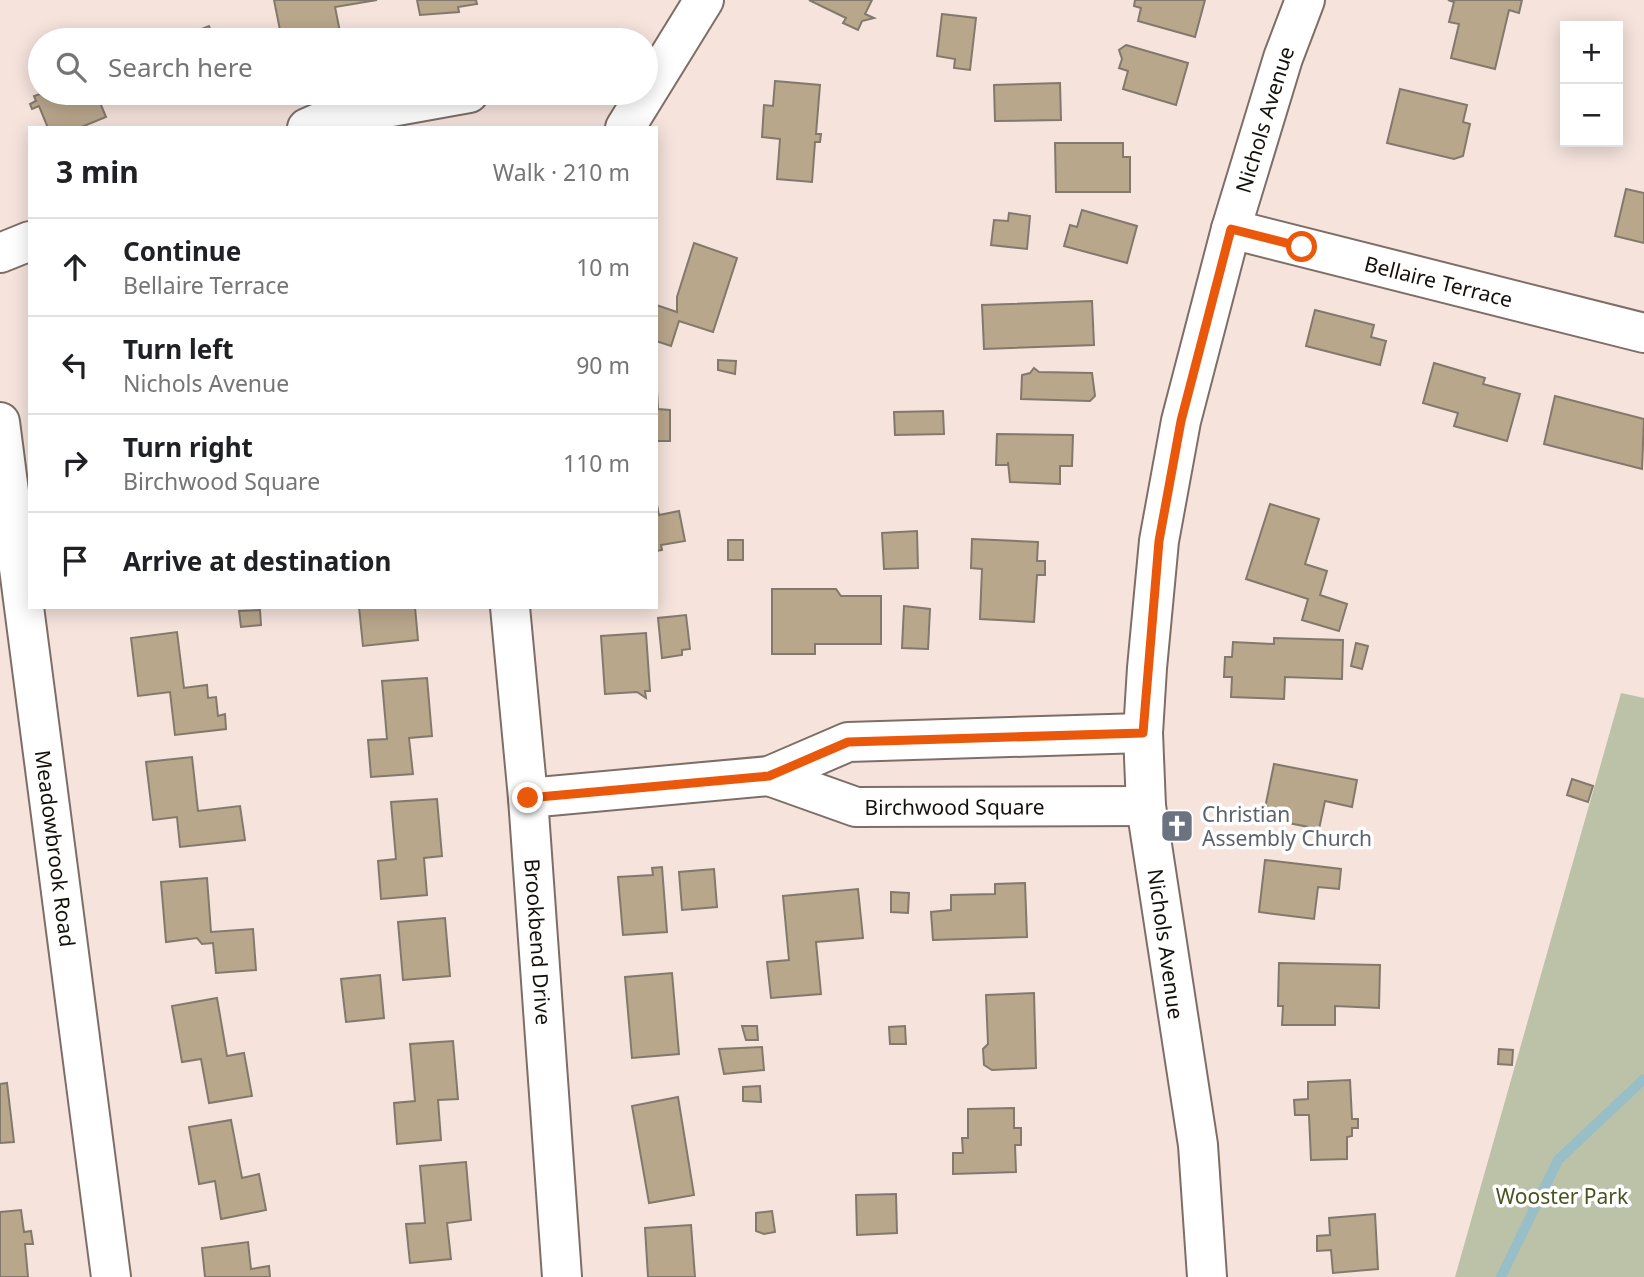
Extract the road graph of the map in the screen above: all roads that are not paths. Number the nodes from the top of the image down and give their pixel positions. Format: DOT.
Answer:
graph roads {
  1 [pos="704,0"];
  2 [pos="1305,0"];
  3 [pos="658,69"];
  4 [pos="403,105"];
  5 [pos="637,105"];
  6 [pos="312,126"];
  7 [pos="626,126"];
  8 [pos="1231,229"];
  9 [pos="28,242"];
  10 [pos="0,253"];
  11 [pos="1644,333"];
  12 [pos="0,422"];
  13 [pos="510,609"];
  14 [pos="1143,733"];
  15 [pos="769,776"];
  16 [pos="528,798"];
  17 [pos="1146,806"];
  18 [pos="111,1277"];
  19 [pos="562,1277"];
  20 [pos="1207,1277"];
  1 -- 3 [label="street"];
  2 -- 8 [label="street, Nichols Avenue"];
  4 -- 6 [label="street"];
  5 -- 7 [label="street"];
  8 -- 11 [label="street, Bellaire Terrace"];
  8 -- 14 [label="street, Nichols Avenue"];
  9 -- 10 [label="street"];
  12 -- 18 [label="street, Meadowbrook Road"];
  13 -- 16 [label="street, Brookbend Drive"];
  14 -- 15 [label="street, Birchwood Square"];
  14 -- 17 [label="street, Nichols Avenue"];
  15 -- 16 [label="street, Birchwood Square"];
  15 -- 17 [label="street, Birchwood Square"];
  16 -- 19 [label="street, Brookbend Drive"];
  17 -- 20 [label="street, Nichols Avenue"];
}
